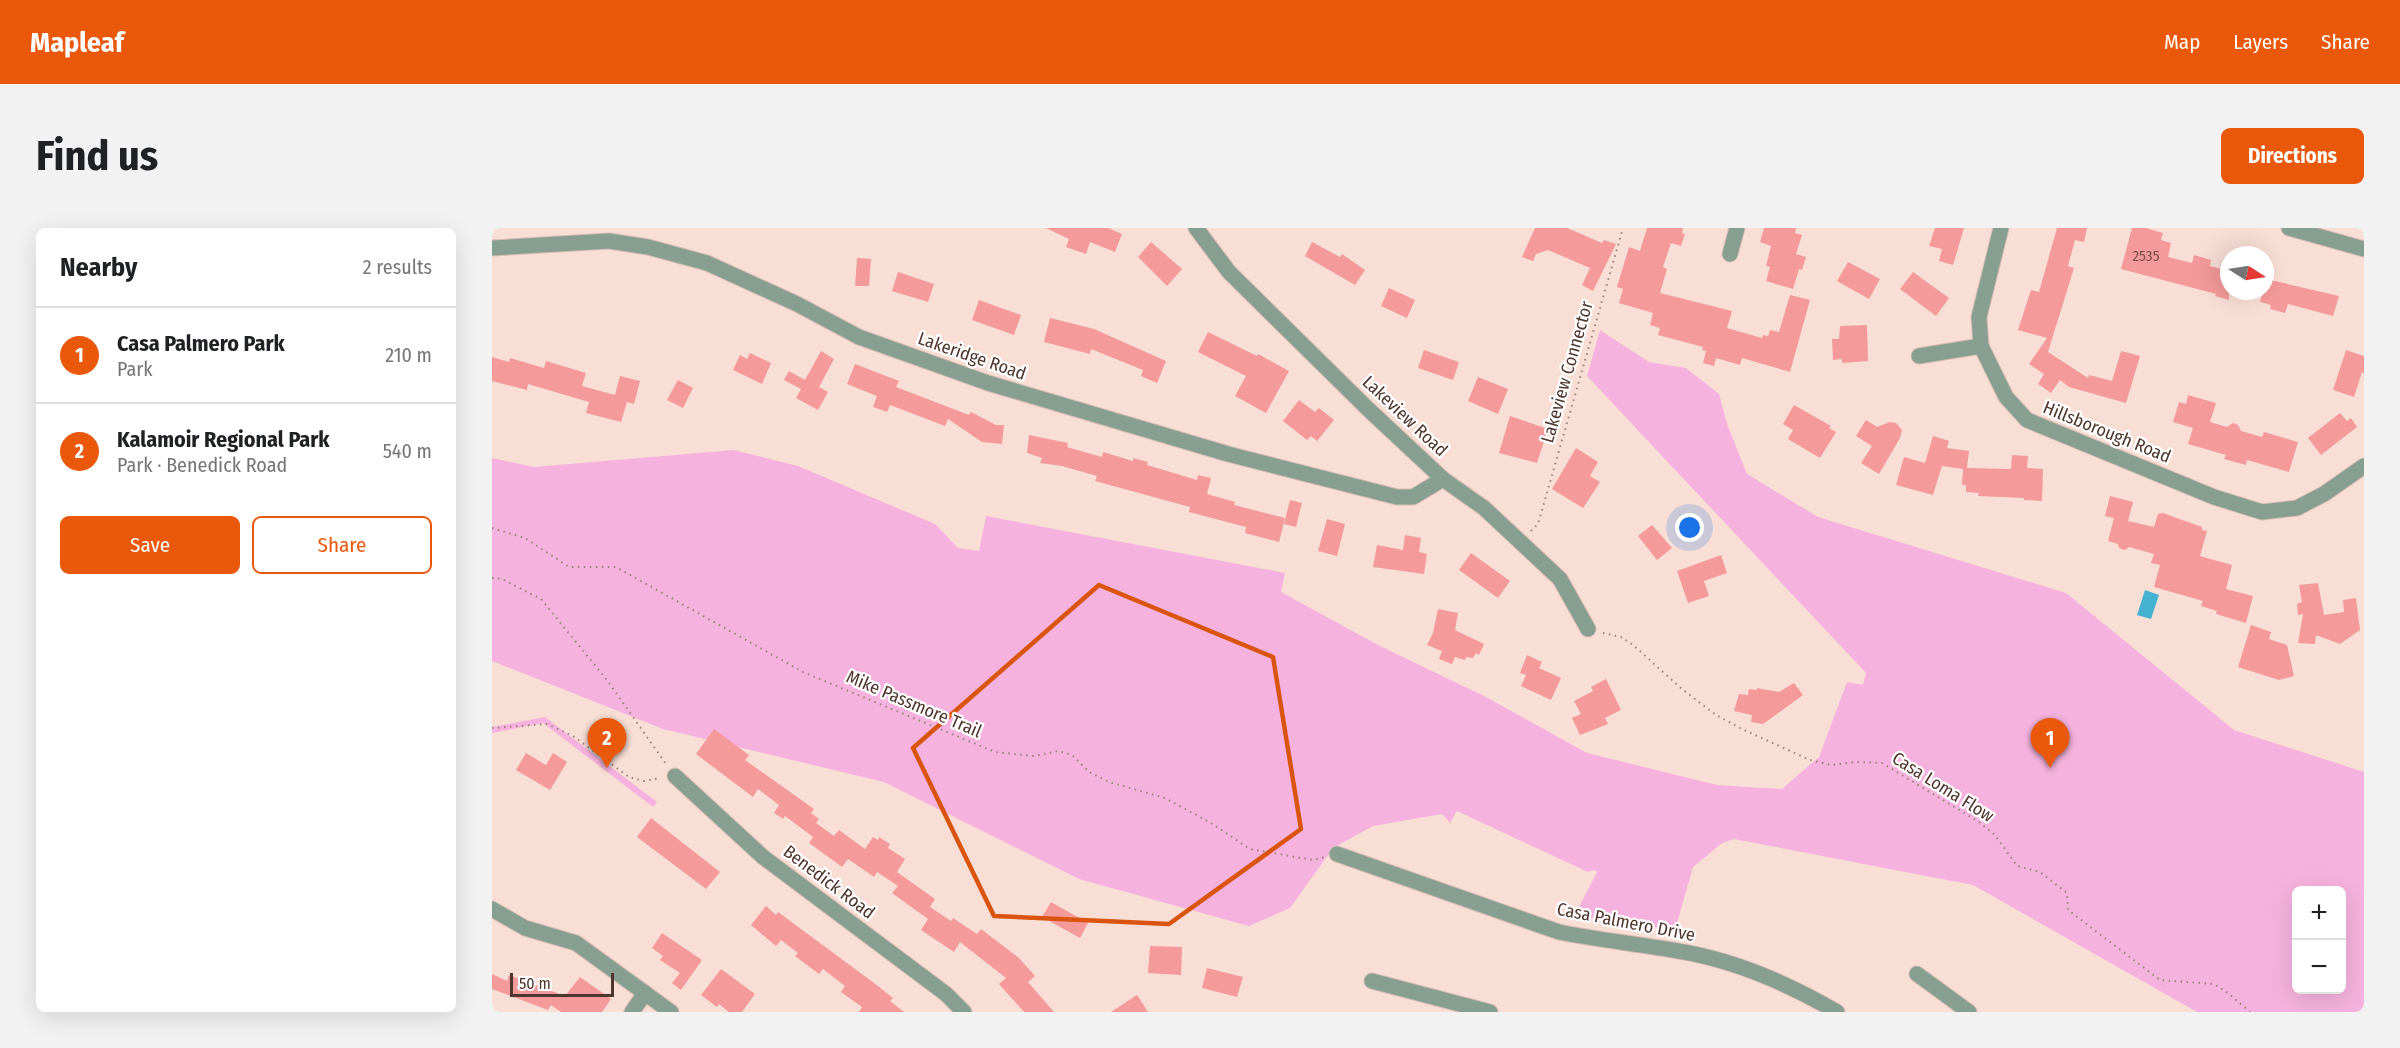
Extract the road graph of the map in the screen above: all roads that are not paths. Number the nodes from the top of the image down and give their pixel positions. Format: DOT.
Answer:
graph roads {
  1 [pos="1196,228"];
  2 [pos="1737,228"];
  3 [pos="2001,228"];
  4 [pos="2289,228"];
  5 [pos="492,248"];
  6 [pos="2364,249"];
  7 [pos="1730,254"];
  8 [pos="1981,346"];
  9 [pos="1919,356"];
  10 [pos="2364,466"];
  11 [pos="1443,479"];
  12 [pos="1588,629"];
  13 [pos="675,776"];
  14 [pos="1336,854"];
  15 [pos="492,909"];
  16 [pos="1917,974"];
  17 [pos="1372,981"];
  18 [pos="645,993"];
  19 [pos="632,1012"];
  20 [pos="671,1012"];
  21 [pos="964,1012"];
  22 [pos="1490,1012"];
  23 [pos="1837,1012"];
  24 [pos="1969,1012"];
  1 -- 11 [label="street, Lakeview Road"];
  2 -- 7 [label="street"];
  3 -- 8 [label="street, Hillsborough Road"];
  4 -- 6 [label="street"];
  5 -- 11 [label="street, Lakeridge Road"];
  8 -- 9 [label="street"];
  8 -- 10 [label="street, Hillsborough Road"];
  11 -- 12 [label="street, Lakeview Road"];
  13 -- 21 [label="street, Benedick Road"];
  14 -- 23 [label="street, Casa Palmero Drive"];
  15 -- 18 [label="street"];
  16 -- 24 [label="street"];
  17 -- 22 [label="street"];
  18 -- 19 [label="street"];
  18 -- 20 [label="street"];
}
